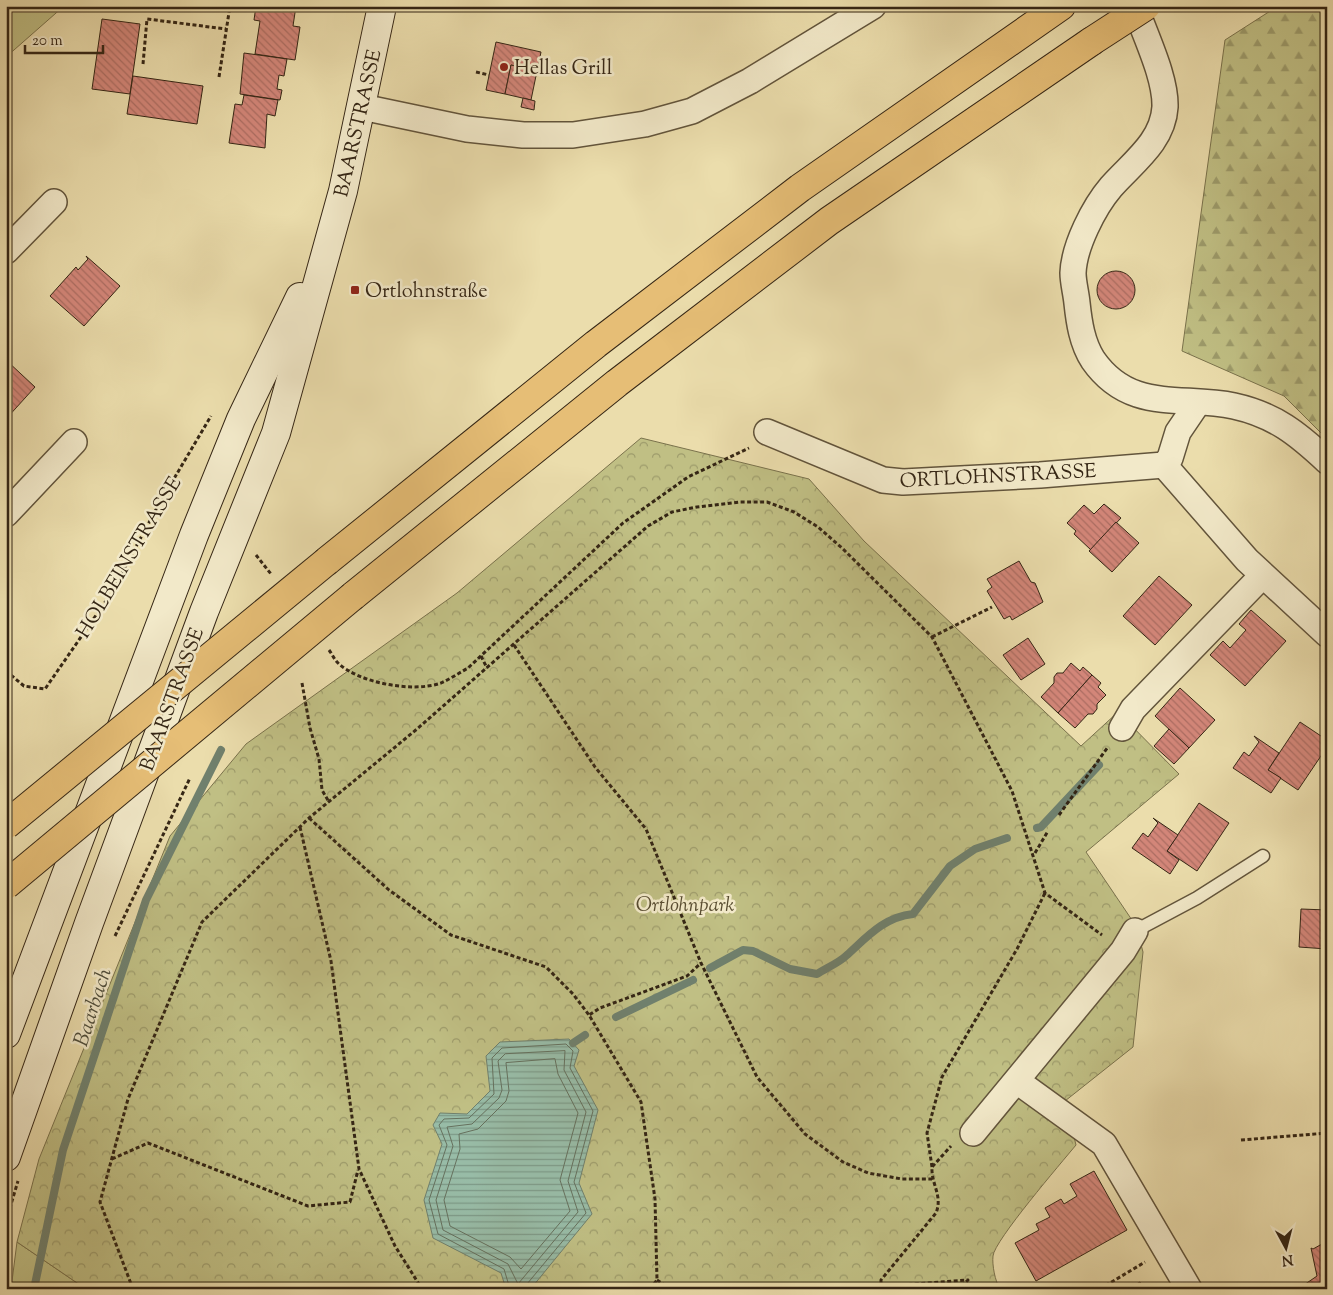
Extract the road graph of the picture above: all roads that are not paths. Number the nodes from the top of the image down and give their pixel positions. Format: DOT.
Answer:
graph roads {
  1 [pos="382,6"];
  2 [pos="873,6"];
  3 [pos="1061,6"];
  4 [pos="1135,6"];
  5 [pos="1146,6"];
  6 [pos="362,107"];
  7 [pos="54,202"];
  8 [pos="328,239"];
  9 [pos="6,251"];
  10 [pos="1197,404"];
  11 [pos="774,435"];
  12 [pos="74,442"];
  13 [pos="1327,462"];
  14 [pos="1164,465"];
  15 [pos="6,514"];
  16 [pos="1262,576"];
  17 [pos="1327,634"];
  18 [pos="1122,728"];
  19 [pos="6,825"];
  20 [pos="1263,856"];
  21 [pos="6,885"];
  22 [pos="1129,941"];
  23 [pos="6,1034"];
  24 [pos="1017,1081"];
  25 [pos="973,1133"];
  26 [pos="6,1157"];
  27 [pos="1189,1289"];
  1 -- 6 [label="main road, BAARSTRASSE"];
  2 -- 6 [label="street"];
  3 -- 19 [label="highway, bridge"];
  4 -- 10 [label="street"];
  5 -- 21 [label="highway, bridge"];
  6 -- 8 [label="main road, BAARSTRASSE"];
  7 -- 9 [label="street"];
  8 -- 23 [label="main road, BAARSTRASSE"];
  8 -- 26 [label="main road, BAARSTRASSE"];
  10 -- 13 [label="street"];
  10 -- 14 [label="street"];
  11 -- 14 [label="street, ORTLOHNSTRASSE"];
  12 -- 15 [label="street"];
  14 -- 16 [label="street"];
  16 -- 17 [label="street"];
  16 -- 18 [label="street"];
  20 -- 22 [label="lane"];
  22 -- 24 [label="street"];
  24 -- 25 [label="street"];
  24 -- 27 [label="street"];
}
